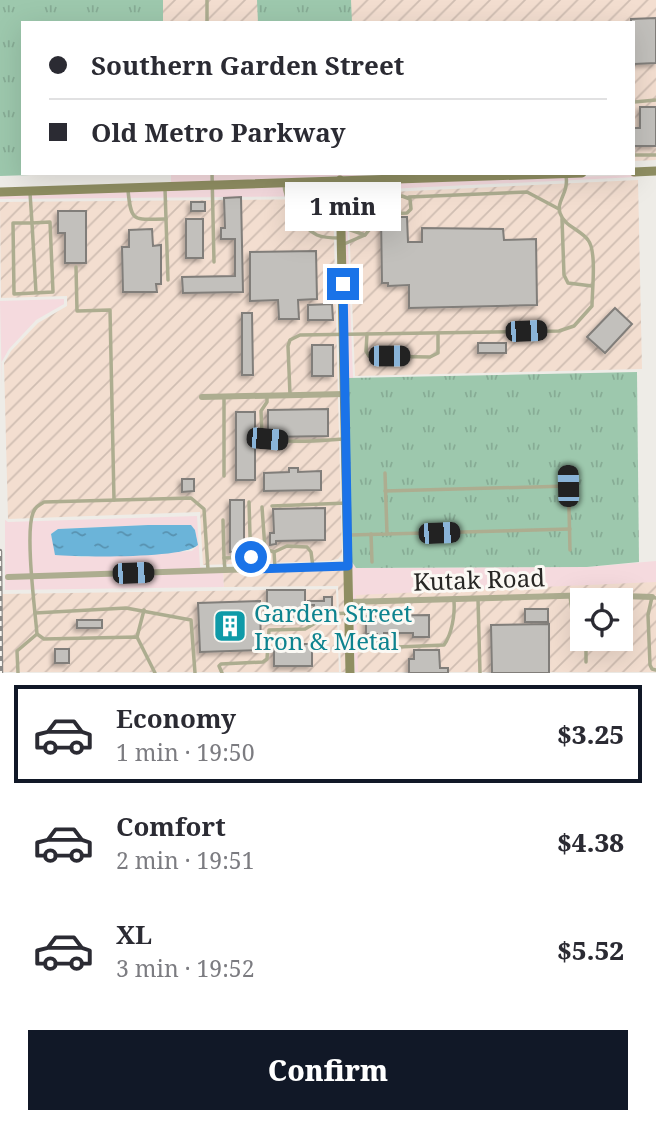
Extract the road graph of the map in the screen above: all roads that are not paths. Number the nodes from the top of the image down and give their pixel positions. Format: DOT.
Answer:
graph roads {
  1 [pos="207,0"];
  2 [pos="207,21"];
  3 [pos="656,100"];
  4 [pos="635,102"];
  5 [pos="635,155"];
  6 [pos="656,155"];
  7 [pos="656,171"];
  8 [pos="635,172"];
  9 [pos="212,175"];
  10 [pos="411,175"];
  11 [pos="489,175"];
  12 [pos="566,175"];
  13 [pos="308,177"];
  14 [pos="271,178"];
  15 [pos="340,180"];
  16 [pos="284,183"];
  17 [pos="213,185"];
  18 [pos="165,187"];
  19 [pos="128,188"];
  20 [pos="30,191"];
  21 [pos="0,192"];
  22 [pos="409,197"];
  23 [pos="559,209"];
  24 [pos="370,215"];
  25 [pos="166,219"];
  26 [pos="562,219"];
  27 [pos="32,223"];
  28 [pos="341,227"];
  29 [pos="365,235"];
  30 [pos="342,242"];
  31 [pos="214,262"];
  32 [pos="76,267"];
  33 [pos="168,280"];
  34 [pos="592,286"];
  35 [pos="36,293"];
  36 [pos="438,333"];
  37 [pos="344,334"];
  38 [pos="367,334"];
  39 [pos="345,394"];
  40 [pos="290,395"];
  41 [pos="267,396"];
  42 [pos="202,397"];
  43 [pos="224,397"];
  44 [pos="346,439"];
  45 [pos="568,468"];
  46 [pos="385,472"];
  47 [pos="224,476"];
  48 [pos="568,486"];
  49 [pos="386,491"];
  50 [pos="114,500"];
  51 [pos="249,502"];
  52 [pos="347,503"];
  53 [pos="272,506"];
  54 [pos="262,507"];
  55 [pos="223,520"];
  56 [pos="569,529"];
  57 [pos="371,534"];
  58 [pos="387,534"];
  59 [pos="348,535"];
  60 [pos="570,550"];
  61 [pos="274,552"];
  62 [pos="251,557"];
  63 [pos="224,558"];
  64 [pos="372,562"];
  65 [pos="348,566"];
  66 [pos="313,567"];
  67 [pos="275,568"];
  68 [pos="251,569"];
  69 [pos="208,570"];
  70 [pos="225,570"];
  71 [pos="32,576"];
  72 [pos="8,577"];
  73 [pos="570,596"];
  74 [pos="633,596"];
  75 [pos="478,598"];
  76 [pos="654,598"];
  77 [pos="454,599"];
  78 [pos="349,602"];
  79 [pos="144,610"];
  80 [pos="35,612"];
  81 [pos="349,613"];
  82 [pos="37,634"];
  83 [pos="137,637"];
  84 [pos="349,650"];
  85 [pos="586,651"];
  86 [pos="586,662"];
  87 [pos="653,671"];
  88 [pos="18,673"];
  89 [pos="155,673"];
  90 [pos="195,673"];
  91 [pos="222,673"];
  92 [pos="350,673"];
  93 [pos="480,673"];
  1 -- 2 [label="lane"];
  3 -- 4 [label="lane"];
  5 -- 6 [label="lane"];
  7 -- 8 [label="street"];
  9 -- 17 [label="lane"];
  10 -- 11 [label="street"];
  10 -- 15 [label="street"];
  12 -- 23 [label="lane"];
  13 -- 15 [label="street"];
  13 -- 16 [label="street"];
  14 -- 16 [label="street"];
  14 -- 17 [label="street"];
  15 -- 28 [label="street"];
  16 -- 30 [label="lane"];
  17 -- 18 [label="street"];
  17 -- 31 [label="lane"];
  18 -- 19 [label="street"];
  18 -- 25 [label="lane"];
  19 -- 20 [label="street"];
  19 -- 25 [label="lane"];
  20 -- 21 [label="street"];
  20 -- 27 [label="lane"];
  22 -- 23 [label="lane"];
  22 -- 24 [label="lane"];
  22 -- 24 [label="lane"];
  23 -- 26 [label="lane"];
  24 -- 29 [label="lane"];
  25 -- 33 [label="lane"];
  26 -- 34 [label="lane"];
  26 -- 34 [label="lane"];
  27 -- 35 [label="lane"];
  27 -- 35 [label="lane"];
  27 -- 35 [label="lane"];
  28 -- 29 [label="lane"];
  28 -- 30 [label="street"];
  29 -- 30 [label="lane"];
  30 -- 37 [label="street"];
  32 -- 50 [label="lane"];
  34 -- 36 [label="lane"];
  36 -- 38 [label="lane"];
  36 -- 38 [label="lane"];
  37 -- 38 [label="lane"];
  37 -- 39 [label="street"];
  37 -- 40 [label="lane"];
  39 -- 40 [label="street"];
  39 -- 44 [label="street"];
  40 -- 41 [label="street"];
  41 -- 43 [label="street"];
  41 -- 44 [label="lane"];
  42 -- 43 [label="street"];
  43 -- 47 [label="lane"];
  44 -- 52 [label="street"];
  45 -- 48 [label="lane"];
  46 -- 49 [label="lane"];
  48 -- 49 [label="lane"];
  48 -- 56 [label="lane"];
  49 -- 58 [label="lane"];
  50 -- 69 [label="lane"];
  50 -- 71 [label="lane"];
  51 -- 62 [label="lane"];
  52 -- 53 [label="lane"];
  52 -- 59 [label="street"];
  54 -- 61 [label="lane"];
  55 -- 63 [label="lane"];
  56 -- 58 [label="lane"];
  56 -- 60 [label="lane"];
  57 -- 58 [label="lane"];
  57 -- 59 [label="lane"];
  57 -- 64 [label="lane"];
  59 -- 65 [label="street"];
  61 -- 66 [label="lane"];
  61 -- 67 [label="lane"];
  62 -- 63 [label="lane"];
  62 -- 68 [label="lane"];
  63 -- 70 [label="lane"];
  65 -- 66 [label="street"];
  65 -- 78 [label="street"];
  66 -- 67 [label="street"];
  67 -- 68 [label="street"];
  68 -- 70 [label="street"];
  69 -- 70 [label="street"];
  69 -- 71 [label="street"];
  71 -- 72 [label="street"];
  71 -- 80 [label="lane"];
  73 -- 75 [label="street, Kutak Road"];
  74 -- 76 [label="street, Kutak Road"];
  75 -- 77 [label="street, Kutak Road"];
  75 -- 93 [label="lane"];
  76 -- 87 [label="lane"];
  77 -- 78 [label="street, Kutak Road"];
  77 -- 84 [label="lane"];
  78 -- 81 [label="street"];
  79 -- 80 [label="lane"];
  79 -- 83 [label="lane"];
  79 -- 90 [label="lane"];
  80 -- 82 [label="lane"];
  81 -- 84 [label="street"];
  81 -- 91 [label="lane"];
  82 -- 83 [label="lane"];
  82 -- 88 [label="lane"];
  83 -- 89 [label="lane"];
  84 -- 92 [label="street"];
  85 -- 86 [label="lane"];
}
